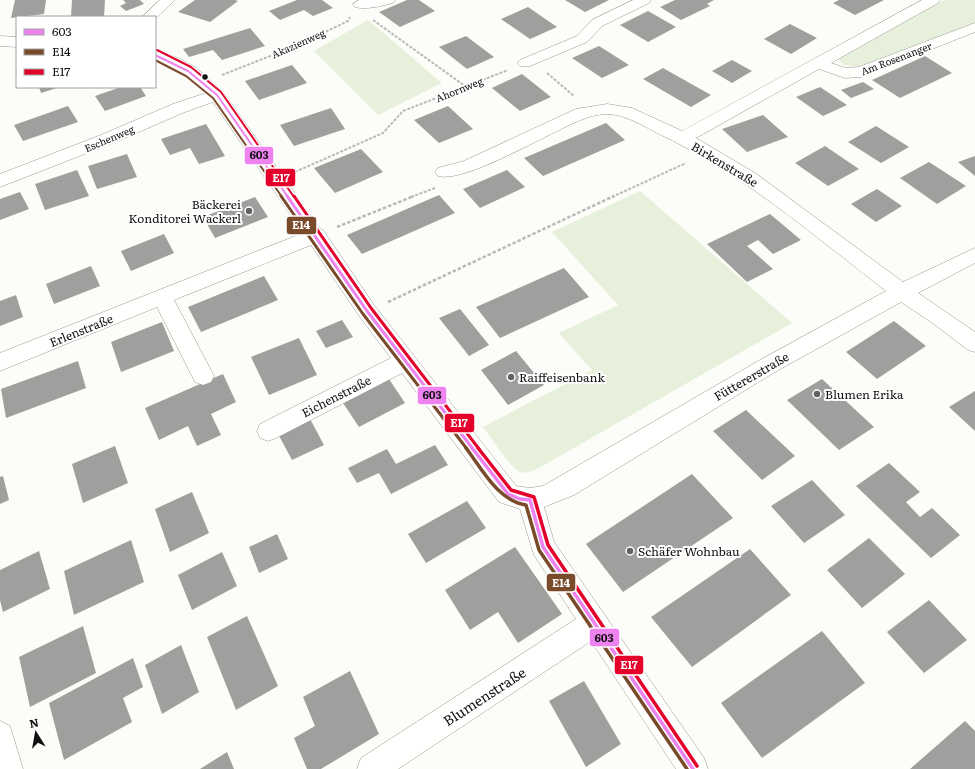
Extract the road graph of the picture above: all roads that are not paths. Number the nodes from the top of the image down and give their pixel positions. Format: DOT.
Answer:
graph roads {
  1 [pos="168,0"];
  2 [pos="388,0"];
  3 [pos="644,0"];
  4 [pos="933,0"];
  5 [pos="360,4"];
  6 [pos="150,16"];
  7 [pos="975,27"];
  8 [pos="0,41"];
  9 [pos="16,42"];
  10 [pos="156,55"];
  11 [pos="528,61"];
  12 [pos="817,63"];
  13 [pos="210,88"];
  14 [pos="683,138"];
  15 [pos="444,172"];
  16 [pos="0,181"];
  17 [pos="316,235"];
  18 [pos="975,255"];
  19 [pos="900,291"];
  20 [pos="162,297"];
  21 [pos="975,344"];
  22 [pos="0,362"];
  23 [pos="404,362"];
  24 [pos="203,376"];
  25 [pos="268,431"];
  26 [pos="530,500"];
  27 [pos="595,623"];
  28 [pos="0,736"];
  29 [pos="8,769"];
  30 [pos="372,769"];
  31 [pos="692,769"];
  1 -- 6 [label="street"];
  2 -- 5 [label="street"];
  3 -- 11 [label="street"];
  4 -- 12 [label="street"];
  7 -- 12 [label="street, Am Rosenanger"];
  8 -- 9 [label="street"];
  10 -- 13 [label="street"];
  12 -- 14 [label="street"];
  13 -- 16 [label="street, Eschenweg"];
  13 -- 17 [label="street"];
  14 -- 15 [label="street, Birkenstraße"];
  14 -- 19 [label="street, Birkenstraße"];
  17 -- 20 [label="street, Erlenstraße"];
  17 -- 23 [label="street"];
  18 -- 19 [label="street, Füttererstraße"];
  19 -- 21 [label="street, Birkenstraße"];
  19 -- 26 [label="street, Füttererstraße"];
  20 -- 22 [label="street, Erlenstraße"];
  20 -- 24 [label="street"];
  23 -- 25 [label="street, Eichenstraße"];
  23 -- 26 [label="street"];
  26 -- 27 [label="street"];
  27 -- 30 [label="street, Blumenstraße"];
  27 -- 31 [label="street"];
  28 -- 29 [label="street"];
}
